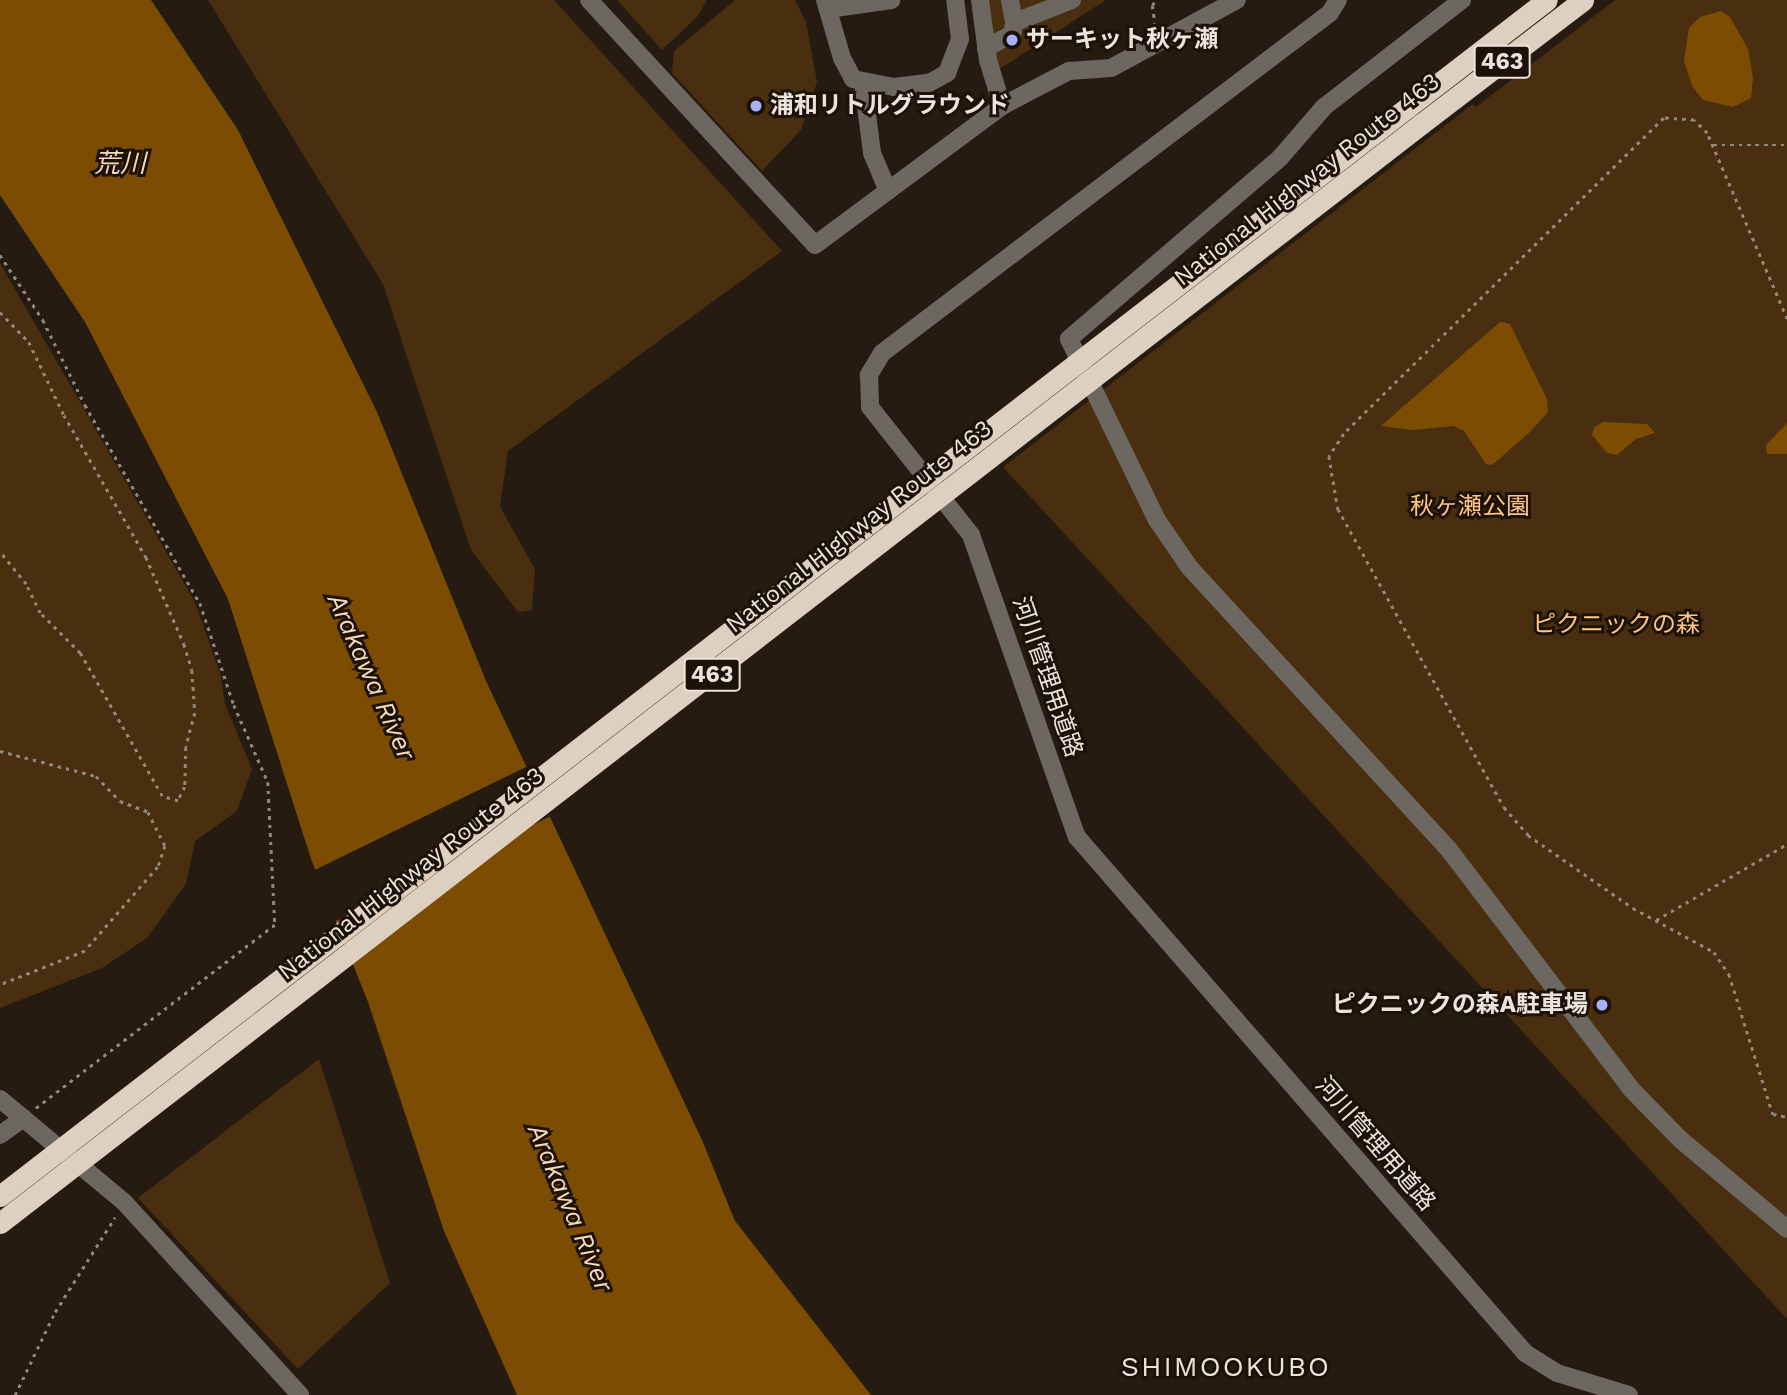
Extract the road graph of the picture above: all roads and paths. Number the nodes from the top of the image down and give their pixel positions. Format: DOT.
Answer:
graph roads {
  1 [pos="589,0"];
  2 [pos="891,0"];
  3 [pos="955,0"];
  4 [pos="980,0"];
  5 [pos="1010,0"];
  6 [pos="1072,0"];
  7 [pos="1157,0"];
  8 [pos="1237,0"];
  9 [pos="1338,0"];
  10 [pos="1462,0"];
  11 [pos="1547,0"];
  12 [pos="1583,0"];
  13 [pos="872,1"];
  14 [pos="827,4"];
  15 [pos="1015,19"];
  16 [pos="1157,44"];
  17 [pos="986,48"];
  18 [pos="863,82"];
  19 [pos="1002,106"];
  20 [pos="1415,116"];
  21 [pos="1713,145"];
  22 [pos="1787,145"];
  23 [pos="888,191"];
  24 [pos="0,254"];
  25 [pos="0,312"];
  26 [pos="1787,319"];
  27 [pos="0,552"];
  28 [pos="0,751"];
  29 [pos="1787,844"];
  30 [pos="1656,920"];
  31 [pos="0,985"];
  32 [pos="0,1098"];
  33 [pos="1787,1117"];
  34 [pos="23,1118"];
  35 [pos="0,1135"];
  36 [pos="0,1196"];
  37 [pos="124,1202"];
  38 [pos="0,1223"];
  39 [pos="1787,1229"];
  40 [pos="15,1395"];
  41 [pos="300,1395"];
  42 [pos="1629,1395"];
  1 -- 23 [label="street"];
  2 -- 13 [label="street"];
  3 -- 18 [label="street"];
  4 -- 17 [label="street"];
  5 -- 15 [label="street"];
  6 -- 15 [label="street"];
  7 -- 16 [label="path"];
  8 -- 16 [label="street"];
  9 -- 42 [label="street, 河川管理用道路"];
  10 -- 39 [label="street"];
  11 -- 20 [label="highway, National Highway Route 463 / 463"];
  12 -- 20 [label="highway, National Highway Route 463 / 463"];
  13 -- 14 [label="street"];
  14 -- 18 [label="street"];
  15 -- 17 [label="street"];
  16 -- 19 [label="street"];
  17 -- 19 [label="street"];
  18 -- 23 [label="street"];
  19 -- 23 [label="street"];
  20 -- 36 [label="highway, National Highway Route 463 / 463, bridge"];
  20 -- 38 [label="highway, National Highway Route 463 / 463, bridge"];
  21 -- 22 [label="path"];
  21 -- 26 [label="path"];
  21 -- 30 [label="path"];
  24 -- 34 [label="path"];
  25 -- 27 [label="path"];
  28 -- 31 [label="path"];
  29 -- 30 [label="path"];
  30 -- 33 [label="path"];
  32 -- 34 [label="street"];
  34 -- 35 [label="street"];
  34 -- 37 [label="street"];
  37 -- 40 [label="path"];
  37 -- 41 [label="street"];
}
